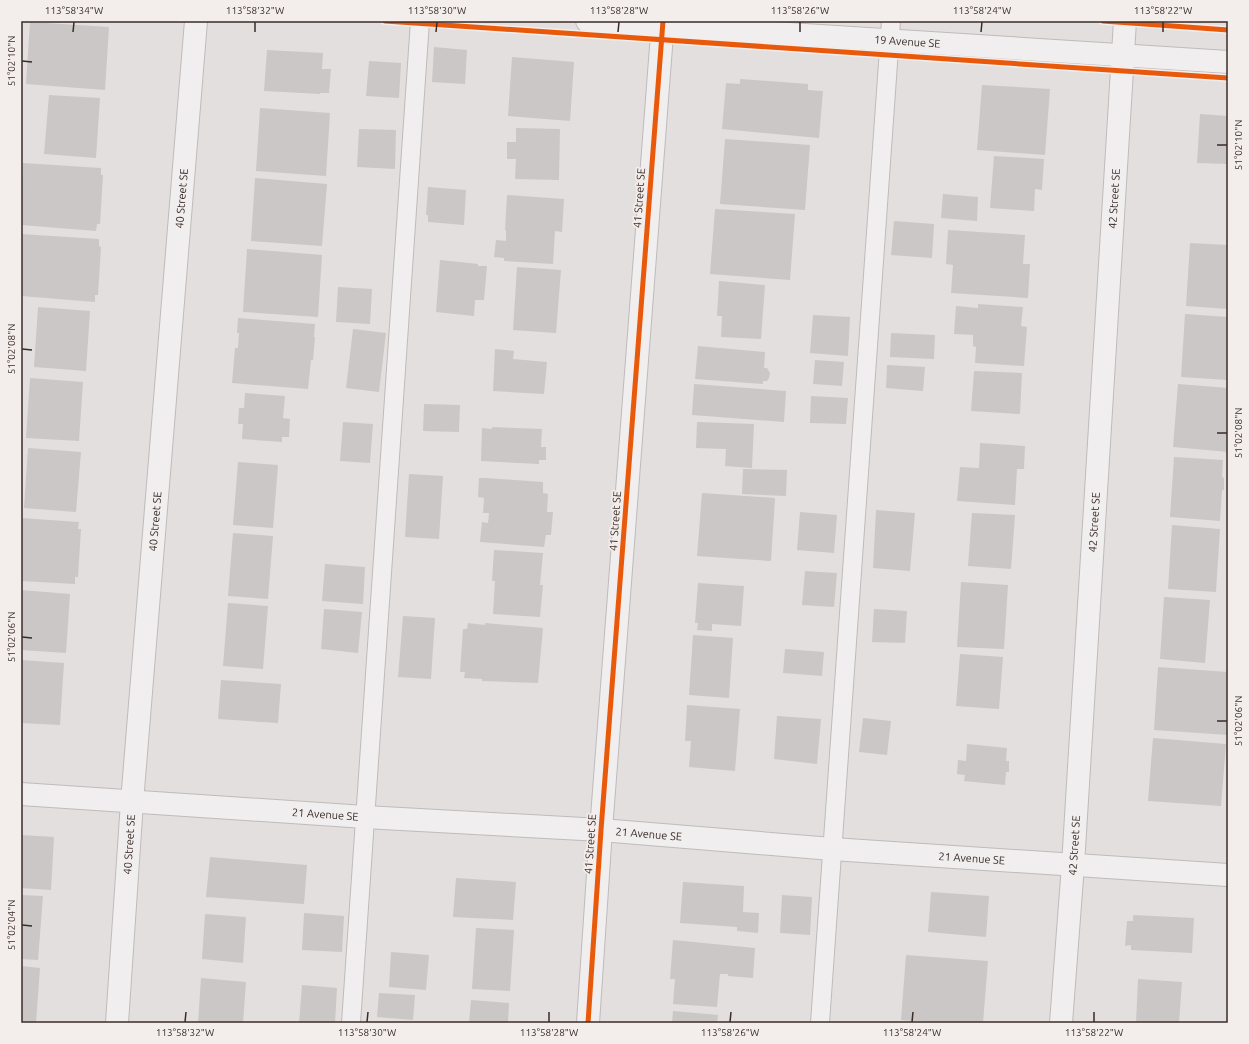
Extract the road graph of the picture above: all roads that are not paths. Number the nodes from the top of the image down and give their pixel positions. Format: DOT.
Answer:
graph roads {
  1 [pos="196,21"];
  2 [pos="420,21"];
  3 [pos="587,21"];
  4 [pos="1125,21"];
  5 [pos="662,24"];
  6 [pos="890,31"];
  7 [pos="1122,56"];
  8 [pos="1228,62"];
  9 [pos="21,794"];
  10 [pos="132,802"];
  11 [pos="365,817"];
  12 [pos="601,830"];
  13 [pos="832,849"];
  14 [pos="1073,865"];
  15 [pos="1228,875"];
  16 [pos="117,1023"];
  17 [pos="351,1023"];
  18 [pos="588,1023"];
  19 [pos="820,1023"];
  20 [pos="1061,1023"];
  1 -- 10 [label="street, 40 Street SE"];
  2 -- 11 [label="lane"];
  3 -- 5 [label="street, 19 Avenue SE"];
  4 -- 7 [label="street, 42 Street SE"];
  5 -- 6 [label="street, 19 Avenue SE"];
  5 -- 12 [label="street, 41 Street SE"];
  6 -- 7 [label="street, 19 Avenue SE"];
  6 -- 13 [label="lane"];
  7 -- 8 [label="street, 19 Avenue SE"];
  7 -- 14 [label="street, 42 Street SE"];
  9 -- 10 [label="street, 21 Avenue SE"];
  10 -- 11 [label="street, 21 Avenue SE"];
  10 -- 16 [label="street, 40 Street SE"];
  11 -- 12 [label="street, 21 Avenue SE"];
  11 -- 17 [label="lane"];
  12 -- 13 [label="street, 21 Avenue SE"];
  12 -- 18 [label="street, 41 Street SE"];
  13 -- 14 [label="street, 21 Avenue SE"];
  13 -- 19 [label="lane"];
  14 -- 15 [label="street, 21 Avenue SE"];
  14 -- 20 [label="street, 42 Street SE"];
}
